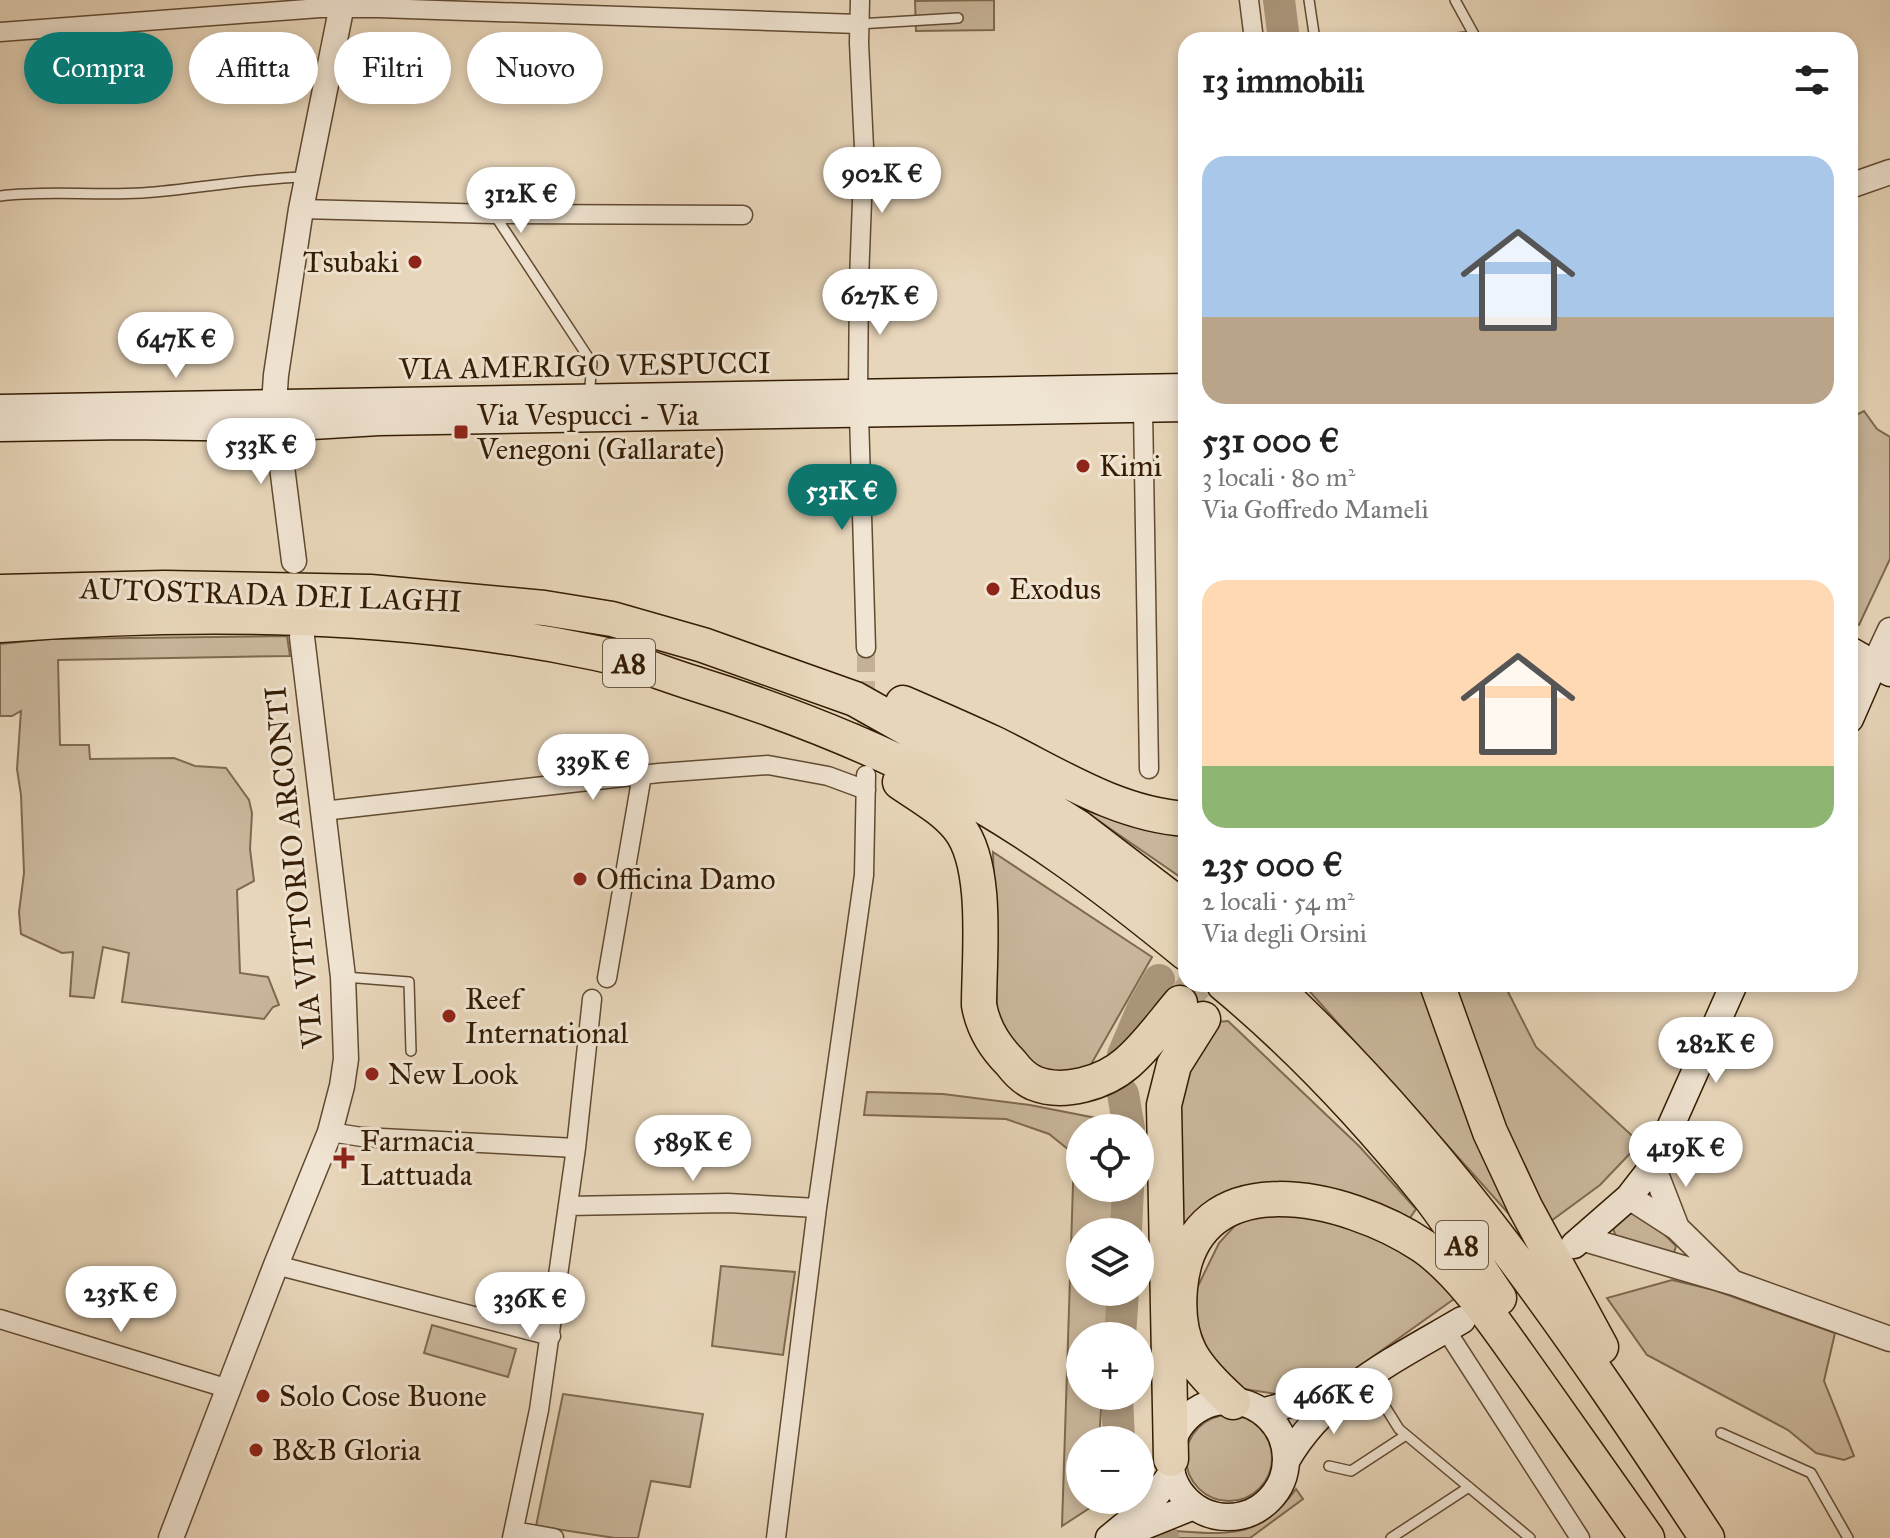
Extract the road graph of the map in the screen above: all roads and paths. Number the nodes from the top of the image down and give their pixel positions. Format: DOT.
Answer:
graph roads {
  1 [pos="860,0"];
  2 [pos="1249,0"];
  3 [pos="1321,0"];
  4 [pos="1455,0"];
  5 [pos="1310,1"];
  6 [pos="343,4"];
  7 [pos="958,18"];
  8 [pos="858,24"];
  9 [pos="0,32"];
  10 [pos="1253,32"];
  11 [pos="1314,32"];
  12 [pos="1473,32"];
  13 [pos="1890,172"];
  14 [pos="307,177"];
  15 [pos="1858,183"];
  16 [pos="0,196"];
  17 [pos="301,209"];
  18 [pos="494,214"];
  19 [pos="743,215"];
  20 [pos="1178,387"];
  21 [pos="0,397"];
  22 [pos="589,398"];
  23 [pos="12,400"];
  24 [pos="858,404"];
  25 [pos="1178,408"];
  26 [pos="1143,409"];
  27 [pos="276,416"];
  28 [pos="0,428"];
  29 [pos="294,561"];
  30 [pos="0,592"];
  31 [pos="0,625"];
  32 [pos="443,627"];
  33 [pos="1890,630"];
  34 [pos="302,637"];
  35 [pos="703,645"];
  36 [pos="866,648"];
  37 [pos="1858,655"];
  38 [pos="1882,669"];
  39 [pos="1858,706"];
  40 [pos="1149,769"];
  41 [pos="642,775"];
  42 [pos="323,811"];
  43 [pos="1178,818"];
  44 [pos="1178,904"];
  45 [pos="1178,946"];
  46 [pos="343,977"];
  47 [pos="607,978"];
  48 [pos="1233,992"];
  49 [pos="1279,992"];
  50 [pos="1440,992"];
  51 [pos="1730,992"];
  52 [pos="592,999"];
  53 [pos="411,1051"];
  54 [pos="330,1132"];
  55 [pos="576,1148"];
  56 [pos="1653,1166"];
  57 [pos="1629,1197"];
  58 [pos="568,1206"];
  59 [pos="817,1208"];
  60 [pos="1677,1228"];
  61 [pos="1577,1242"];
  62 [pos="276,1265"];
  63 [pos="1734,1283"];
  64 [pos="0,1319"];
  65 [pos="1454,1325"];
  66 [pos="551,1336"];
  67 [pos="1890,1339"];
  68 [pos="1360,1382"];
  69 [pos="229,1389"];
  70 [pos="1248,1407"];
  71 [pos="1721,1433"];
  72 [pos="1406,1435"];
  73 [pos="1639,1435"];
  74 [pos="1286,1461"];
  75 [pos="1172,1466"];
  76 [pos="1329,1466"];
  77 [pos="1469,1487"];
  78 [pos="1194,1506"];
  79 [pos="513,1534"];
  80 [pos="171,1538"];
  81 [pos="554,1538"];
  82 [pos="776,1538"];
  83 [pos="1109,1538"];
  84 [pos="1117,1538"];
  85 [pos="1391,1538"];
  86 [pos="1530,1538"];
  87 [pos="1580,1538"];
  88 [pos="1647,1538"];
  89 [pos="1663,1538"];
  90 [pos="1707,1538"];
  91 [pos="1848,1538"];
  1 -- 8 [label="street"];
  2 -- 10 [label="street"];
  3 -- 5 [label="lane"];
  4 -- 12 [label="lane"];
  5 -- 11 [label="lane"];
  6 -- 8 [label="street"];
  6 -- 9 [label="street"];
  6 -- 14 [label="street"];
  7 -- 8 [label="lane"];
  8 -- 24 [label="street"];
  13 -- 15 [label="street"];
  14 -- 16 [label="lane"];
  14 -- 17 [label="street"];
  17 -- 18 [label="street"];
  17 -- 27 [label="street"];
  18 -- 19 [label="street"];
  18 -- 22 [label="lane"];
  20 -- 24 [label="main road, VIA AMERIGO VESPUCCI"];
  21 -- 23 [label="lane"];
  22 -- 24 [label="main road, VIA AMERIGO VESPUCCI"];
  22 -- 27 [label="main road, VIA AMERIGO VESPUCCI"];
  23 -- 27 [label="main road"];
  24 -- 26 [label="main road, VIA AMERIGO VESPUCCI"];
  24 -- 27 [label="main road, VIA AMERIGO VESPUCCI"];
  24 -- 36 [label="street"];
  25 -- 26 [label="main road, VIA AMERIGO VESPUCCI"];
  26 -- 40 [label="street"];
  27 -- 28 [label="main road"];
  27 -- 29 [label="street"];
  30 -- 35 [label="highway, AUTOSTRADA DEI LAGHI / A8"];
  31 -- 32 [label="highway, AUTOSTRADA DEI LAGHI / A8"];
  32 -- 45 [label="highway, AUTOSTRADA DEI LAGHI / A8"];
  32 -- 75 [label="highway"];
  33 -- 38 [label="street"];
  34 -- 42 [label="street, VIA VITTORIO ARCONTI"];
  35 -- 43 [label="highway"];
  35 -- 44 [label="highway, AUTOSTRADA DEI LAGHI / A8"];
  37 -- 38 [label="main road"];
  38 -- 39 [label="main road"];
  41 -- 42 [label="street"];
  41 -- 47 [label="street"];
  41 -- 59 [label="street"];
  42 -- 46 [label="street, VIA VITTORIO ARCONTI"];
  46 -- 53 [label="lane"];
  46 -- 54 [label="street, VIA VITTORIO ARCONTI"];
  48 -- 89 [label="highway, A8"];
  49 -- 73 [label="highway, A8"];
  50 -- 73 [label="highway"];
  51 -- 56 [label="main road"];
  52 -- 55 [label="street"];
  54 -- 55 [label="street"];
  54 -- 62 [label="street, VIA VITTORIO ARCONTI"];
  55 -- 58 [label="street"];
  56 -- 57 [label="main road"];
  56 -- 60 [label="street"];
  57 -- 60 [label="street"];
  57 -- 61 [label="main road"];
  58 -- 59 [label="street"];
  58 -- 66 [label="street"];
  59 -- 82 [label="street"];
  60 -- 63 [label="street"];
  61 -- 63 [label="street"];
  62 -- 66 [label="street"];
  62 -- 69 [label="street, VIA VITTORIO ARCONTI"];
  63 -- 67 [label="street"];
  64 -- 69 [label="street"];
  65 -- 68 [label="main road"];
  65 -- 87 [label="street"];
  66 -- 79 [label="street"];
  68 -- 70 [label="main road"];
  68 -- 72 [label="lane"];
  68 -- 74 [label="main road"];
  69 -- 80 [label="street, VIA VITTORIO ARCONTI"];
  70 -- 74 [label="main road"];
  70 -- 75 [label="main road"];
  70 -- 88 [label="highway"];
  71 -- 91 [label="lane"];
  72 -- 76 [label="lane"];
  72 -- 77 [label="lane"];
  73 -- 90 [label="highway, A8"];
  74 -- 78 [label="main road"];
  75 -- 78 [label="main road"];
  75 -- 83 [label="main road"];
  77 -- 85 [label="lane"];
  77 -- 86 [label="lane"];
  78 -- 84 [label="main road"];
  79 -- 81 [label="street"];
}
